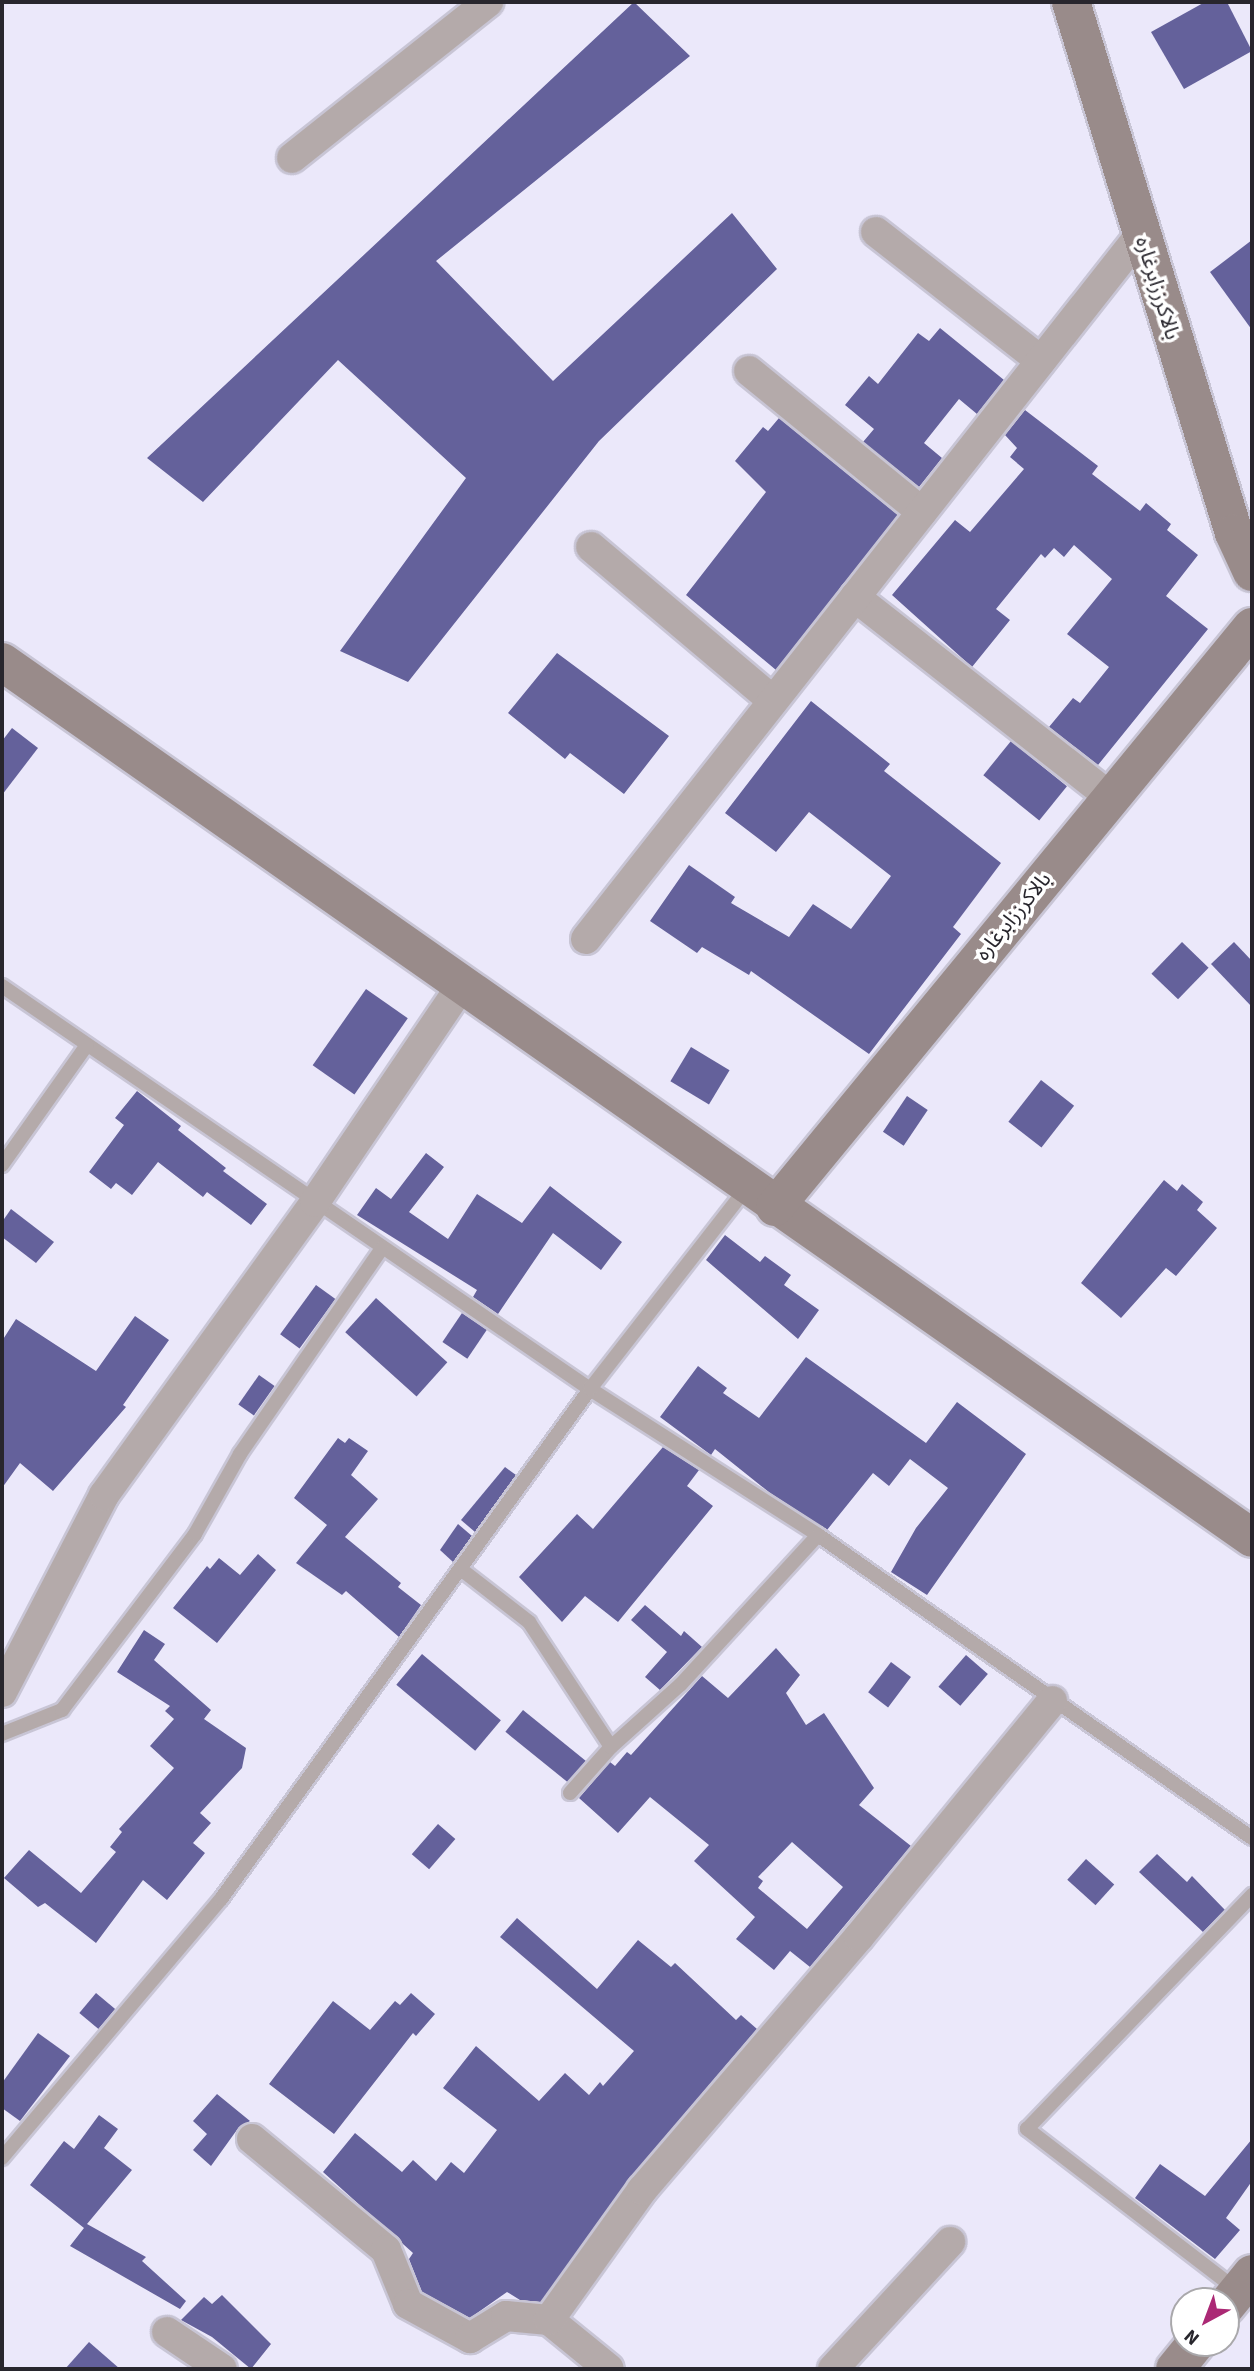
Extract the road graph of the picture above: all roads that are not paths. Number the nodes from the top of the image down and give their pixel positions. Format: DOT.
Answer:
graph roads {
  1 [pos="488,2"];
  2 [pos="1071,2"];
  3 [pos="292,158"];
  4 [pos="876,232"];
  5 [pos="1141,234"];
  6 [pos="1041,361"];
  7 [pos="749,371"];
  8 [pos="922,512"];
  9 [pos="1243,524"];
  10 [pos="591,547"];
  11 [pos="1252,572"];
  12 [pos="855,597"];
  13 [pos="1252,627"];
  14 [pos="2,662"];
  15 [pos="773,701"];
  16 [pos="1110,797"];
  17 [pos="586,939"];
  18 [pos="462,985"];
  19 [pos="2,986"];
  20 [pos="87,1045"];
  21 [pos="2,1165"];
  22 [pos="761,1197"];
  23 [pos="315,1202"];
  24 [pos="382,1248"];
  25 [pos="590,1390"];
  26 [pos="818,1535"];
  27 [pos="1252,1538"];
  28 [pos="462,1570"];
  29 [pos="2,1692"];
  30 [pos="1052,1701"];
  31 [pos="2,1734"];
  32 [pos="611,1747"];
  33 [pos="570,1793"];
  34 [pos="1252,1838"];
  35 [pos="1252,1895"];
  36 [pos="252,2139"];
  37 [pos="2,2158"];
  38 [pos="950,2242"];
  39 [pos="1235,2287"];
  40 [pos="549,2320"];
  41 [pos="167,2332"];
  42 [pos="222,2369"];
  43 [pos="609,2369"];
  44 [pos="833,2369"];
  1 -- 3 [label="street"];
  2 -- 5 [label="main road, بالاکرززابرغاره"];
  4 -- 6 [label="street"];
  5 -- 6 [label="street"];
  5 -- 9 [label="main road, بالاکرززابرغاره"];
  6 -- 8 [label="street"];
  7 -- 8 [label="street"];
  8 -- 12 [label="street"];
  9 -- 11 [label="main road, بالاکرززابرغاره"];
  10 -- 15 [label="street"];
  12 -- 15 [label="street"];
  12 -- 16 [label="street"];
  13 -- 16 [label="main road, بالاکرززابرغاره"];
  14 -- 18 [label="main road"];
  15 -- 17 [label="street"];
  16 -- 22 [label="main road, بالاکرززابرغاره"];
  18 -- 22 [label="main road"];
  18 -- 23 [label="street"];
  19 -- 20 [label="lane"];
  20 -- 21 [label="lane"];
  20 -- 23 [label="lane"];
  22 -- 25 [label="lane"];
  22 -- 27 [label="main road"];
  23 -- 24 [label="lane"];
  23 -- 29 [label="street"];
  24 -- 25 [label="lane"];
  24 -- 31 [label="lane"];
  25 -- 26 [label="lane"];
  25 -- 28 [label="lane"];
  26 -- 30 [label="lane"];
  26 -- 32 [label="lane"];
  28 -- 32 [label="lane"];
  28 -- 37 [label="lane"];
  30 -- 34 [label="lane"];
  30 -- 40 [label="street"];
  32 -- 33 [label="lane"];
  35 -- 39 [label="lane"];
  36 -- 40 [label="street"];
  38 -- 44 [label="street"];
  40 -- 43 [label="street"];
  41 -- 42 [label="street"];
}
